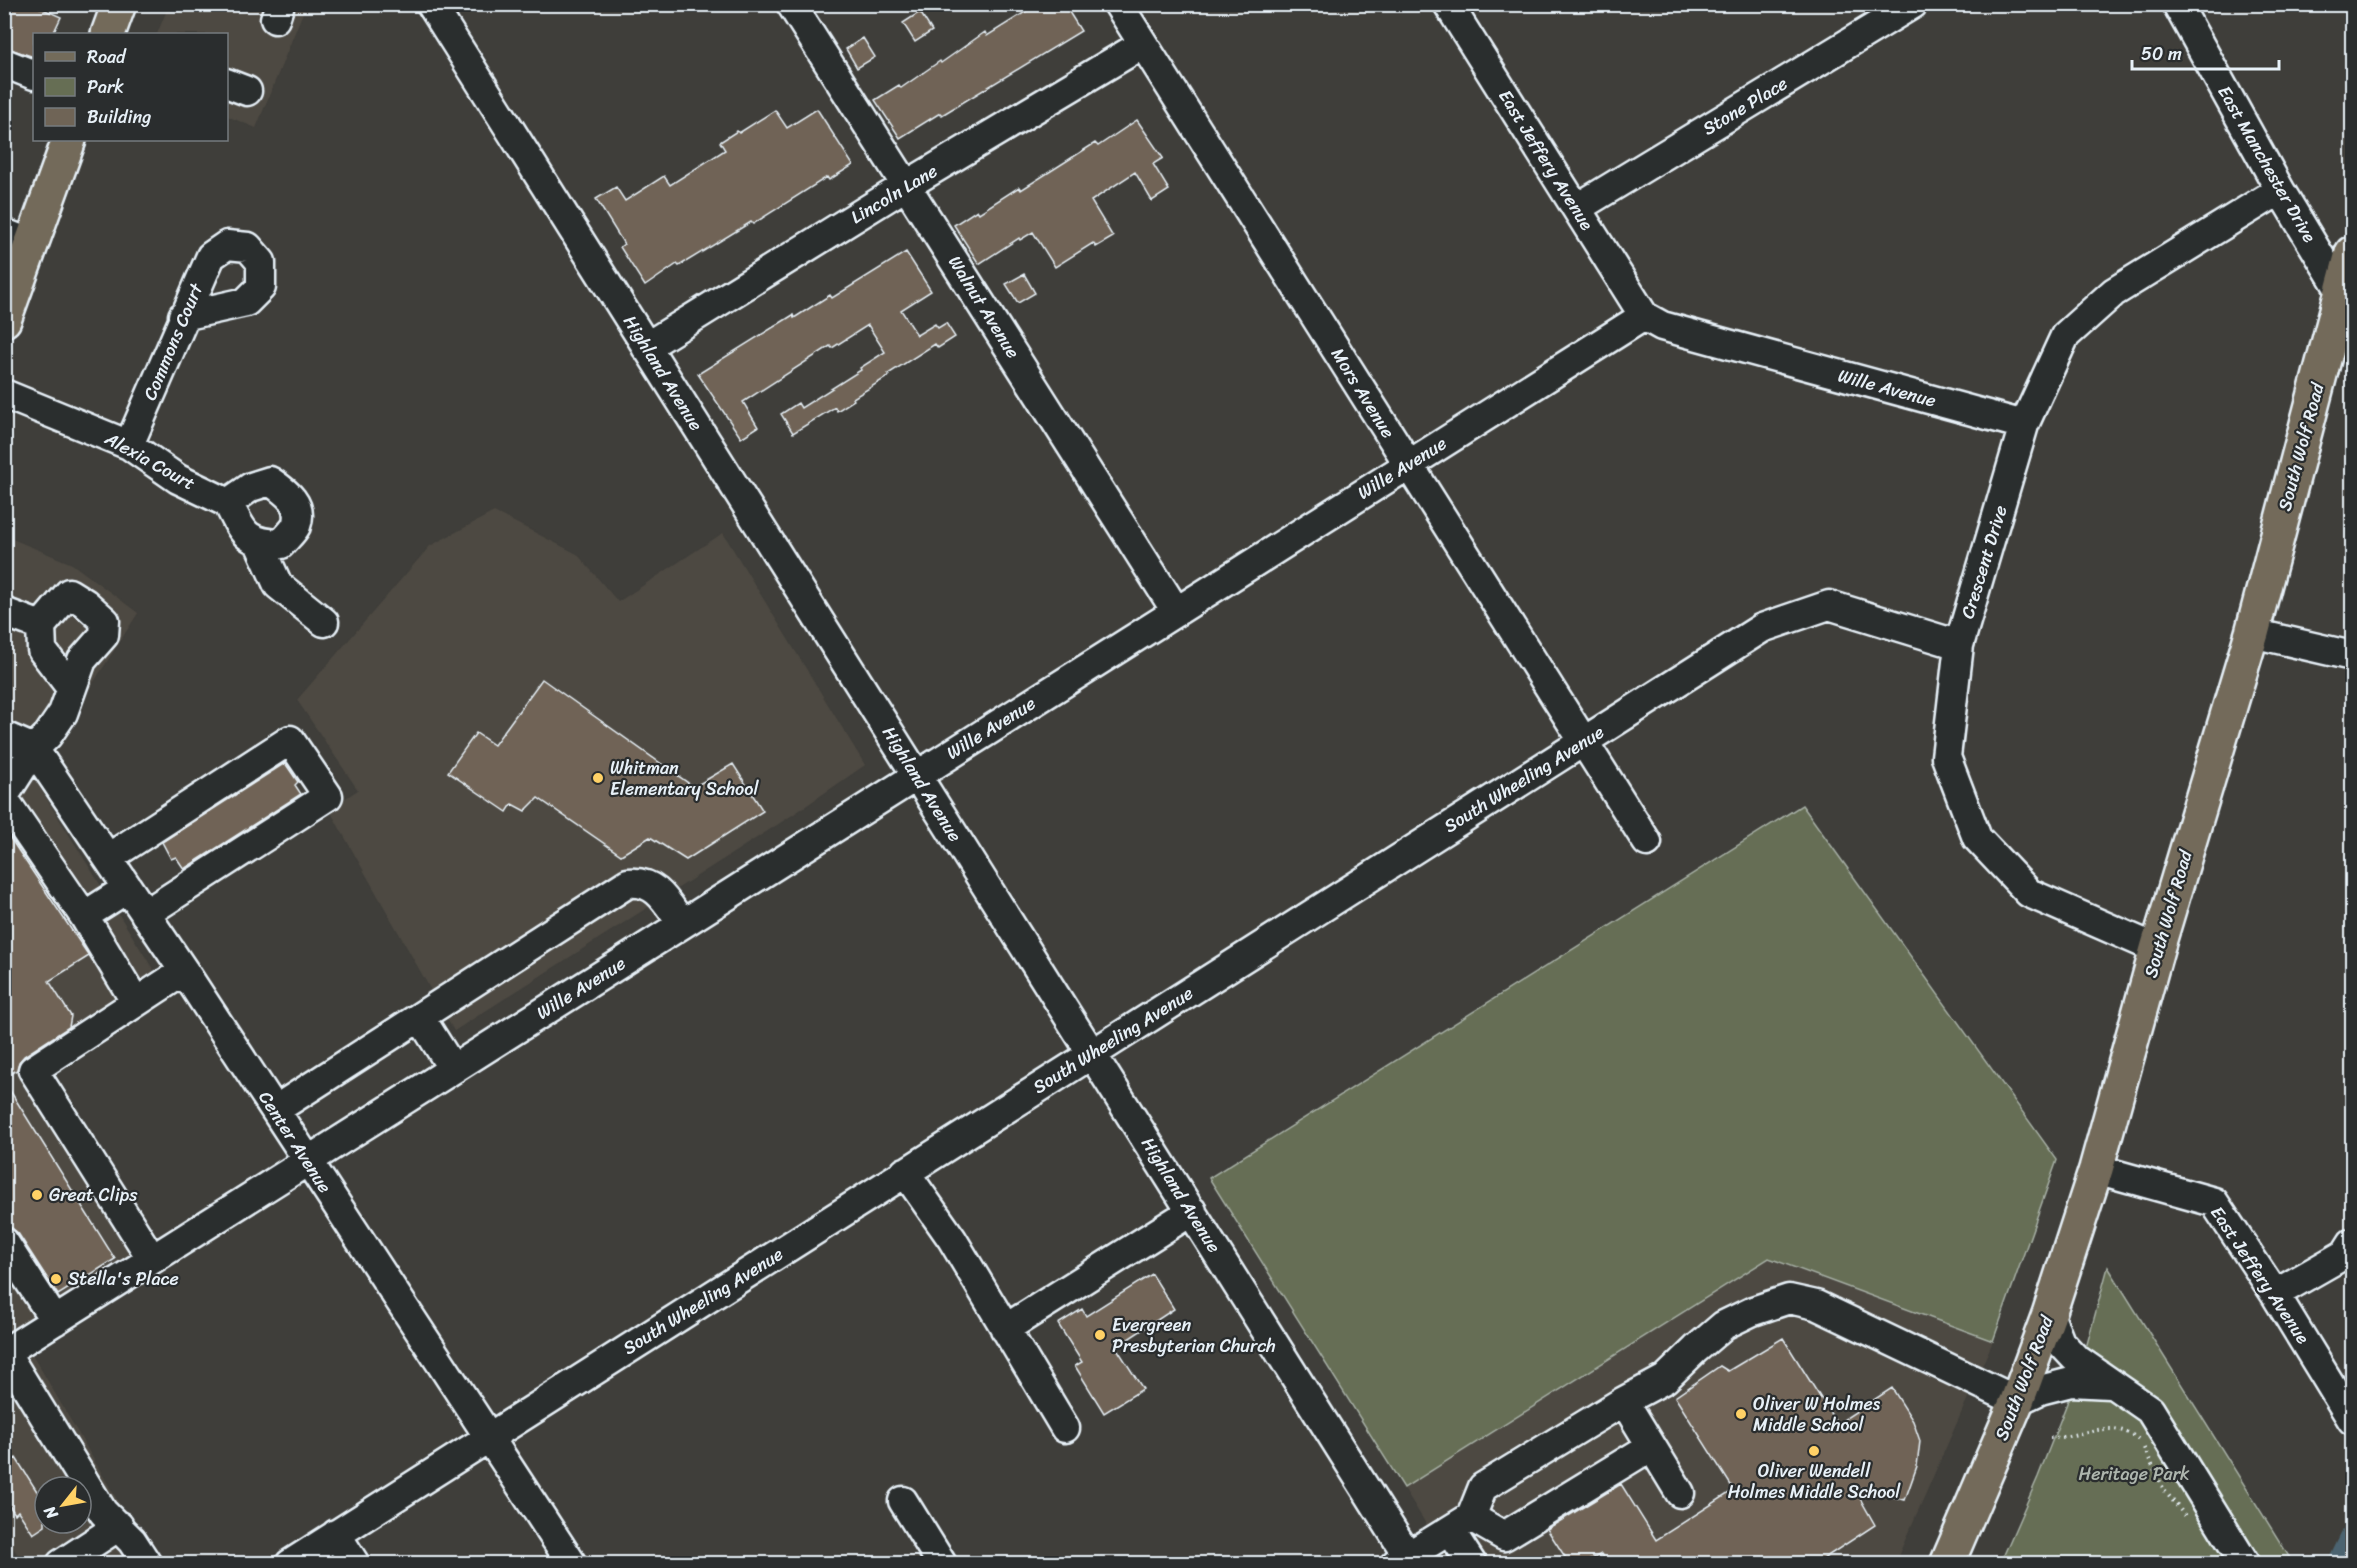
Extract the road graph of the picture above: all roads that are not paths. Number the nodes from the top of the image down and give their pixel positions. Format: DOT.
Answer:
graph roads {
  1 [pos="119,4"];
  2 [pos="431,4"];
  3 [pos="791,4"];
  4 [pos="1118,4"];
  5 [pos="1448,4"];
  6 [pos="1913,4"];
  7 [pos="2177,4"];
  8 [pos="108,33"];
  9 [pos="1143,44"];
  10 [pos="4,63"];
  11 [pos="33,75"];
  12 [pos="68,141"];
  13 [pos="907,185"];
  14 [pos="2280,190"];
  15 [pos="1577,208"];
  16 [pos="18,238"];
  17 [pos="2352,253"];
  18 [pos="2341,291"];
  19 [pos="183,316"];
  20 [pos="1644,316"];
  21 [pos="4,320"];
  22 [pos="646,347"];
  23 [pos="4,394"];
  24 [pos="2024,425"];
  25 [pos="129,445"];
  26 [pos="1408,464"];
  27 [pos="228,503"];
  28 [pos="259,543"];
  29 [pos="1176,611"];
  30 [pos="4,612"];
  31 [pos="324,622"];
  32 [pos="40,626"];
  33 [pos="2253,633"];
  34 [pos="1959,645"];
  35 [pos="2352,656"];
  36 [pos="71,688"];
  37 [pos="4,736"];
  38 [pos="1584,741"];
  39 [pos="34,749"];
  40 [pos="916,775"];
  41 [pos="4,797"];
  42 [pos="1647,842"];
  43 [pos="108,858"];
  44 [pos="128,888"];
  45 [pos="145,914"];
  46 [pos="84,916"];
  47 [pos="682,924"];
  48 [pos="2157,949"];
  49 [pos="184,971"];
  50 [pos="135,1001"];
  51 [pos="420,1017"];
  52 [pos="1092,1054"];
  53 [pos="453,1069"];
  54 [pos="275,1110"];
  55 [pos="307,1161"];
  56 [pos="2096,1169"];
  57 [pos="905,1172"];
  58 [pos="1191,1211"];
  59 [pos="4,1242"];
  60 [pos="2352,1243"];
  61 [pos="152,1259"];
  62 [pos="2275,1294"];
  63 [pos="2049,1314"];
  64 [pos="55,1321"];
  65 [pos="1005,1329"];
  66 [pos="7,1346"];
  67 [pos="2109,1384"];
  68 [pos="1624,1401"];
  69 [pos="2017,1401"];
  70 [pos="2352,1420"];
  71 [pos="1065,1428"];
  72 [pos="490,1436"];
  73 [pos="1650,1447"];
  74 [pos="1680,1493"];
  75 [pos="903,1501"];
  76 [pos="1461,1524"];
  77 [pos="119,1526"];
  78 [pos="336,1534"];
  79 [pos="1405,1561"];
  80 [pos="61,1563"];
  81 [pos="147,1563"];
  82 [pos="290,1563"];
  83 [pos="355,1563"];
  84 [pos="572,1563"];
  85 [pos="942,1563"];
  86 [pos="1472,1563"];
  87 [pos="1947,1563"];
  88 [pos="2245,1563"];
  1 -- 8 [label="main road"];
  2 -- 22 [label="street, Highland Avenue"];
  3 -- 13 [label="street, Walnut Avenue"];
  4 -- 9 [label="street, Mors Avenue"];
  5 -- 15 [label="street, East Jeffery Avenue"];
  6 -- 15 [label="street, Stone Place"];
  7 -- 14 [label="street, East Manchester Drive"];
  9 -- 13 [label="street, Lincoln Lane"];
  9 -- 26 [label="street, Mors Avenue"];
  10 -- 11 [label="street"];
  12 -- 16 [label="main road"];
  13 -- 22 [label="street, Lincoln Lane"];
  13 -- 29 [label="street, Walnut Avenue"];
  14 -- 18 [label="street, East Manchester Drive"];
  14 -- 24 [label="street, Crescent Drive"];
  15 -- 20 [label="street, East Jeffery Avenue"];
  16 -- 21 [label="main road"];
  17 -- 18 [label="main road, South Wolf Road"];
  18 -- 33 [label="main road, South Wolf Road"];
  19 -- 19 [label="street, Commons Court"];
  19 -- 25 [label="street, Commons Court"];
  20 -- 24 [label="street, Wille Avenue"];
  20 -- 26 [label="street, Wille Avenue"];
  22 -- 40 [label="street, Highland Avenue"];
  23 -- 25 [label="street, Alexia Court"];
  24 -- 34 [label="street, Crescent Drive"];
  25 -- 27 [label="street, Alexia Court"];
  26 -- 29 [label="street, Wille Avenue"];
  26 -- 38 [label="street, Mors Avenue"];
  27 -- 28 [label="street"];
  27 -- 28 [label="street"];
  28 -- 31 [label="street"];
  29 -- 40 [label="street, Wille Avenue"];
  30 -- 32 [label="street"];
  32 -- 36 [label="street"];
  32 -- 36 [label="street"];
  33 -- 35 [label="street"];
  33 -- 48 [label="main road, South Wolf Road"];
  34 -- 38 [label="street, South Wheeling Avenue"];
  34 -- 48 [label="street, Crescent Drive"];
  36 -- 39 [label="street"];
  37 -- 39 [label="street"];
  38 -- 42 [label="street, Mors Avenue"];
  38 -- 52 [label="street, South Wheeling Avenue"];
  39 -- 41 [label="street"];
  39 -- 43 [label="street, Center Avenue"];
  40 -- 47 [label="street, Wille Avenue"];
  40 -- 52 [label="street, Highland Avenue"];
  41 -- 46 [label="street"];
  43 -- 44 [label="street, Center Avenue"];
  43 -- 45 [label="street"];
  44 -- 45 [label="street, Center Avenue"];
  44 -- 46 [label="street"];
  45 -- 49 [label="street, Center Avenue"];
  46 -- 50 [label="street"];
  47 -- 51 [label="street"];
  47 -- 53 [label="street, Wille Avenue"];
  48 -- 56 [label="main road, South Wolf Road"];
  49 -- 50 [label="street"];
  49 -- 54 [label="street, Center Avenue"];
  50 -- 61 [label="street"];
  51 -- 53 [label="street"];
  51 -- 54 [label="street"];
  52 -- 57 [label="street, South Wheeling Avenue"];
  52 -- 58 [label="street, Highland Avenue"];
  53 -- 55 [label="street, Wille Avenue"];
  54 -- 55 [label="street, Center Avenue"];
  55 -- 61 [label="street, Wille Avenue"];
  55 -- 72 [label="street, Center Avenue"];
  56 -- 62 [label="street, East Jeffery Avenue"];
  56 -- 63 [label="main road, South Wolf Road"];
  57 -- 65 [label="street"];
  57 -- 72 [label="street, South Wheeling Avenue"];
  58 -- 65 [label="street"];
  58 -- 79 [label="street, Highland Avenue"];
  59 -- 64 [label="street"];
  60 -- 62 [label="street"];
  61 -- 64 [label="street, Wille Avenue"];
  62 -- 70 [label="street, East Jeffery Avenue"];
  63 -- 67 [label="street"];
  63 -- 69 [label="main road, South Wolf Road"];
  64 -- 66 [label="street, Wille Avenue"];
  65 -- 71 [label="street"];
  66 -- 77 [label="street"];
  67 -- 69 [label="street"];
  67 -- 88 [label="street"];
  68 -- 69 [label="street"];
  68 -- 73 [label="street"];
  68 -- 76 [label="street"];
  69 -- 87 [label="main road, South Wolf Road"];
  72 -- 78 [label="street, South Wheeling Avenue"];
  72 -- 84 [label="street, Center Avenue"];
  73 -- 74 [label="street"];
  73 -- 76 [label="street"];
  75 -- 85 [label="street"];
  76 -- 79 [label="street"];
  76 -- 86 [label="street"];
  77 -- 80 [label="street"];
  77 -- 81 [label="street"];
  78 -- 82 [label="street, South Wheeling Avenue"];
  78 -- 83 [label="street"];
}
